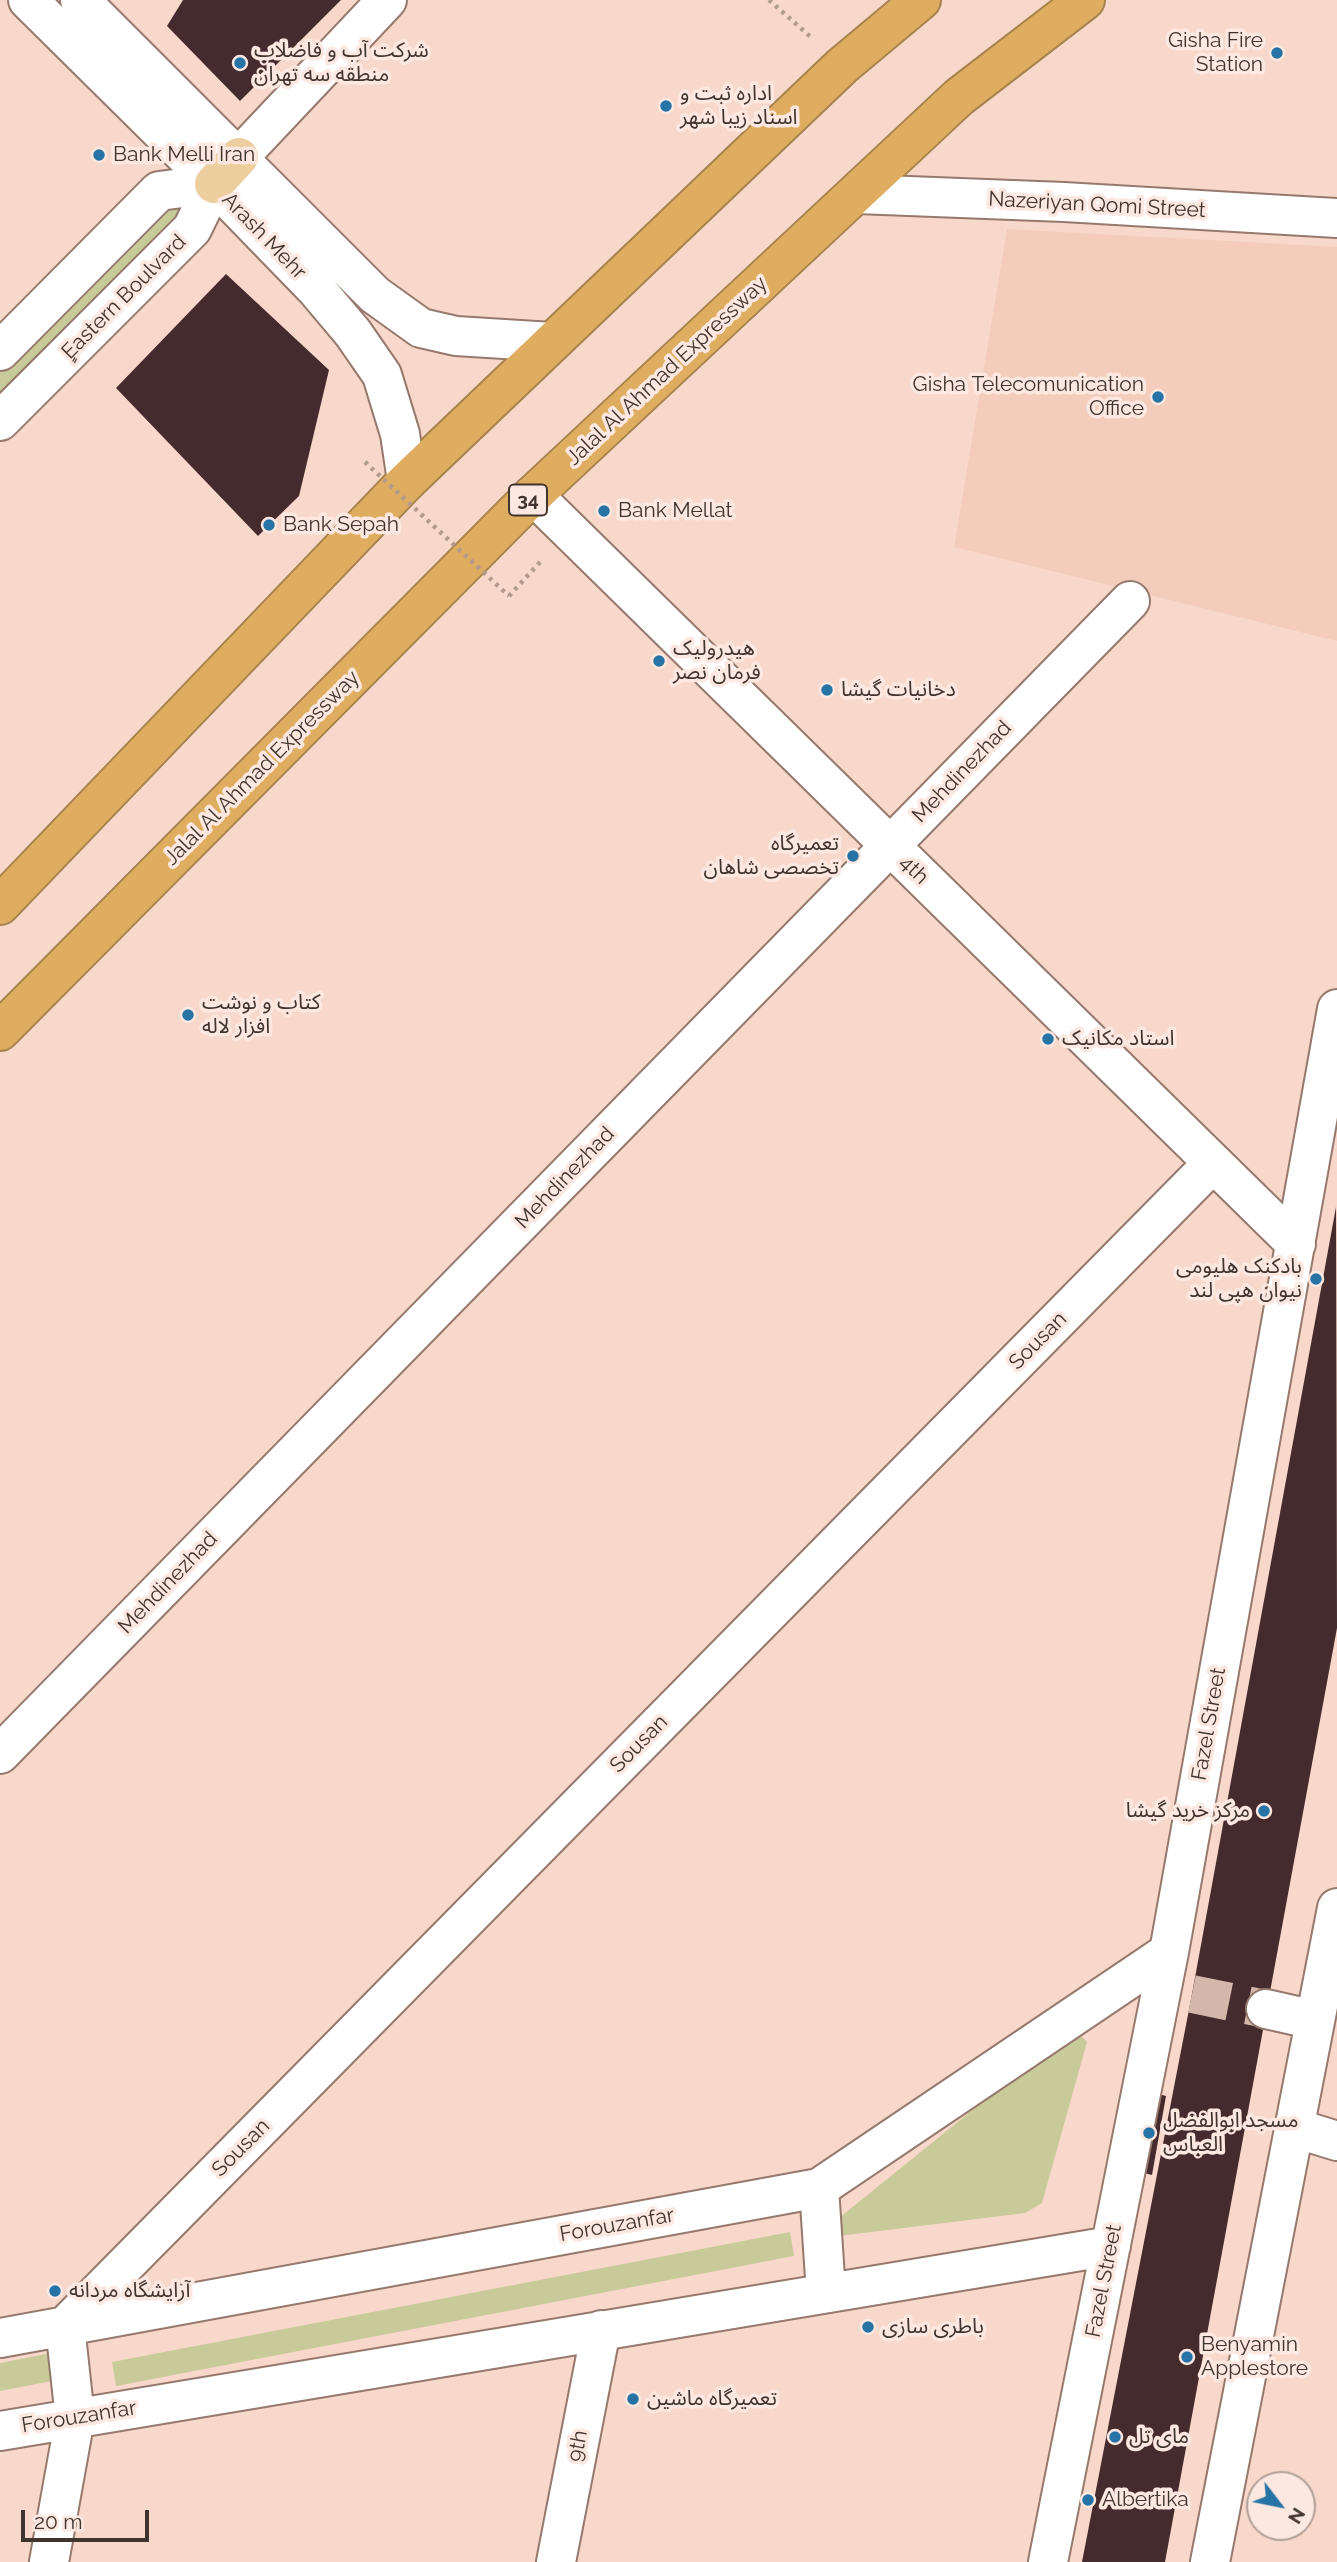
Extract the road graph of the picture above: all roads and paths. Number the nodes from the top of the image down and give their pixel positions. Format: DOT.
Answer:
graph roads {
  1 [pos="10,0"];
  2 [pos="28,0"];
  3 [pos="387,0"];
  4 [pos="769,0"];
  5 [pos="921,0"];
  6 [pos="1085,0"];
  7 [pos="97,6"];
  8 [pos="0,10"];
  9 [pos="842,66"];
  10 [pos="239,157"];
  11 [pos="214,184"];
  12 [pos="857,194"];
  13 [pos="1337,218"];
  14 [pos="552,342"];
  15 [pos="0,351"];
  16 [pos="0,421"];
  17 [pos="365,462"];
  18 [pos="407,481"];
  19 [pos="533,495"];
  20 [pos="537,565"];
  21 [pos="1130,601"];
  22 [pos="890,846"];
  23 [pos="0,905"];
  24 [pos="1337,1009"];
  25 [pos="0,1031"];
  26 [pos="1213,1163"];
  27 [pos="1296,1244"];
  28 [pos="0,1754"];
  29 [pos="1337,1908"];
  30 [pos="1169,1952"];
  31 [pos="1192,1994"];
  32 [pos="1266,2009"];
  33 [pos="1315,2020"];
  34 [pos="1294,2128"];
  35 [pos="1337,2141"];
  36 [pos="819,2188"];
  37 [pos="1111,2246"];
  38 [pos="826,2293"];
  39 [pos="65,2326"];
  40 [pos="601,2330"];
  41 [pos="0,2338"];
  42 [pos="75,2418"];
  43 [pos="0,2431"];
  44 [pos="49,2562"];
  45 [pos="556,2562"];
  46 [pos="1048,2562"];
  47 [pos="1210,2562"];
  1 -- 8 [label="street"];
  2 -- 11 [label="street, Arash Mehr"];
  3 -- 10 [label="street"];
  4 -- 9 [label="path"];
  5 -- 9 [label="highway"];
  6 -- 12 [label="highway, Jalal Al Ahmad Expressway / 34"];
  7 -- 10 [label="street, Arash Mehr"];
  9 -- 14 [label="highway"];
  10 -- 11 [label="main road"];
  10 -- 14 [label="street, Arash Mehr"];
  11 -- 15 [label="street"];
  11 -- 16 [label="street, ٍEastern Boulvard"];
  11 -- 18 [label="street, Arash Mehr"];
  12 -- 13 [label="street, Nazeriyan Qomi Street"];
  12 -- 19 [label="highway, Jalal Al Ahmad Expressway / 34"];
  14 -- 18 [label="highway"];
  17 -- 20 [label="path, bridge"];
  18 -- 23 [label="highway"];
  19 -- 22 [label="street, 4th"];
  19 -- 25 [label="highway, Jalal Al Ahmad Expressway / 34"];
  21 -- 22 [label="street, Mehdinezhad"];
  22 -- 26 [label="street, 4th"];
  22 -- 28 [label="street, Mehdinezhad"];
  24 -- 27 [label="street, Fazel Street"];
  26 -- 27 [label="street, 4th"];
  26 -- 39 [label="street, Sousan"];
  27 -- 30 [label="street, Fazel Street"];
  29 -- 33 [label="street"];
  30 -- 31 [label="street"];
  30 -- 36 [label="street, Forouzanfar"];
  30 -- 37 [label="street, Fazel Street"];
  32 -- 33 [label="street"];
  33 -- 34 [label="street"];
  34 -- 35 [label="street"];
  34 -- 47 [label="street"];
  36 -- 38 [label="street"];
  36 -- 39 [label="street, Forouzanfar"];
  37 -- 38 [label="street, Forouzanfar"];
  37 -- 46 [label="street, Fazel Street"];
  38 -- 40 [label="street, Forouzanfar"];
  39 -- 41 [label="street, Forouzanfar"];
  39 -- 42 [label="street"];
  40 -- 42 [label="street, Forouzanfar"];
  40 -- 45 [label="street, 9th"];
  42 -- 43 [label="street, Forouzanfar"];
  42 -- 44 [label="street"];
}
